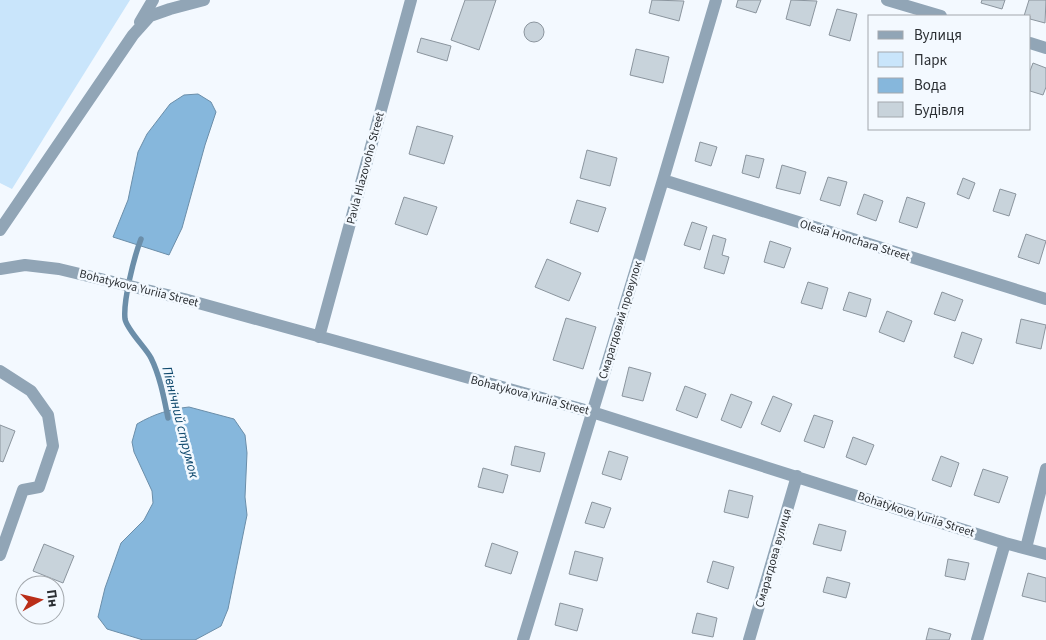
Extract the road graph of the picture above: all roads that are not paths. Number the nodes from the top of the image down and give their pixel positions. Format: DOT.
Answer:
graph roads {
  1 [pos="153,0"];
  2 [pos="204,0"];
  3 [pos="411,0"];
  4 [pos="716,0"];
  5 [pos="887,0"];
  6 [pos="937,15"];
  7 [pos="133,35"];
  8 [pos="1031,43"];
  9 [pos="1046,48"];
  10 [pos="664,180"];
  11 [pos="0,230"];
  12 [pos="3,268"];
  13 [pos="1046,299"];
  14 [pos="319,336"];
  15 [pos="0,372"];
  16 [pos="592,412"];
  17 [pos="1046,469"];
  18 [pos="797,476"];
  19 [pos="1005,543"];
  20 [pos="1026,548"];
  21 [pos="1046,554"];
  22 [pos="0,555"];
  23 [pos="523,640"];
  24 [pos="749,640"];
  25 [pos="977,640"];
  1 -- 7 [label="street"];
  2 -- 7 [label="street"];
  3 -- 14 [label="street, Pavla Hlazovoho Street"];
  4 -- 10 [label="street, Смарагдовий провулок"];
  5 -- 6 [label="street"];
  7 -- 11 [label="street"];
  8 -- 9 [label="street"];
  10 -- 13 [label="street, Olesia Honchara Street"];
  10 -- 16 [label="street, Смарагдовий провулок"];
  12 -- 14 [label="street, Bohatykova Yuriia Street"];
  14 -- 16 [label="street, Bohatykova Yuriia Street"];
  15 -- 22 [label="street"];
  16 -- 18 [label="street, Bohatykova Yuriia Street"];
  16 -- 23 [label="street, Смарагдовий провулок"];
  17 -- 20 [label="street"];
  18 -- 19 [label="street, Bohatykova Yuriia Street"];
  18 -- 24 [label="street, Смарагдова вулиця"];
  19 -- 20 [label="street, Bohatykova Yuriia Street"];
  19 -- 25 [label="street"];
  20 -- 21 [label="street, Bohatykova Yuriia Street"];
}
